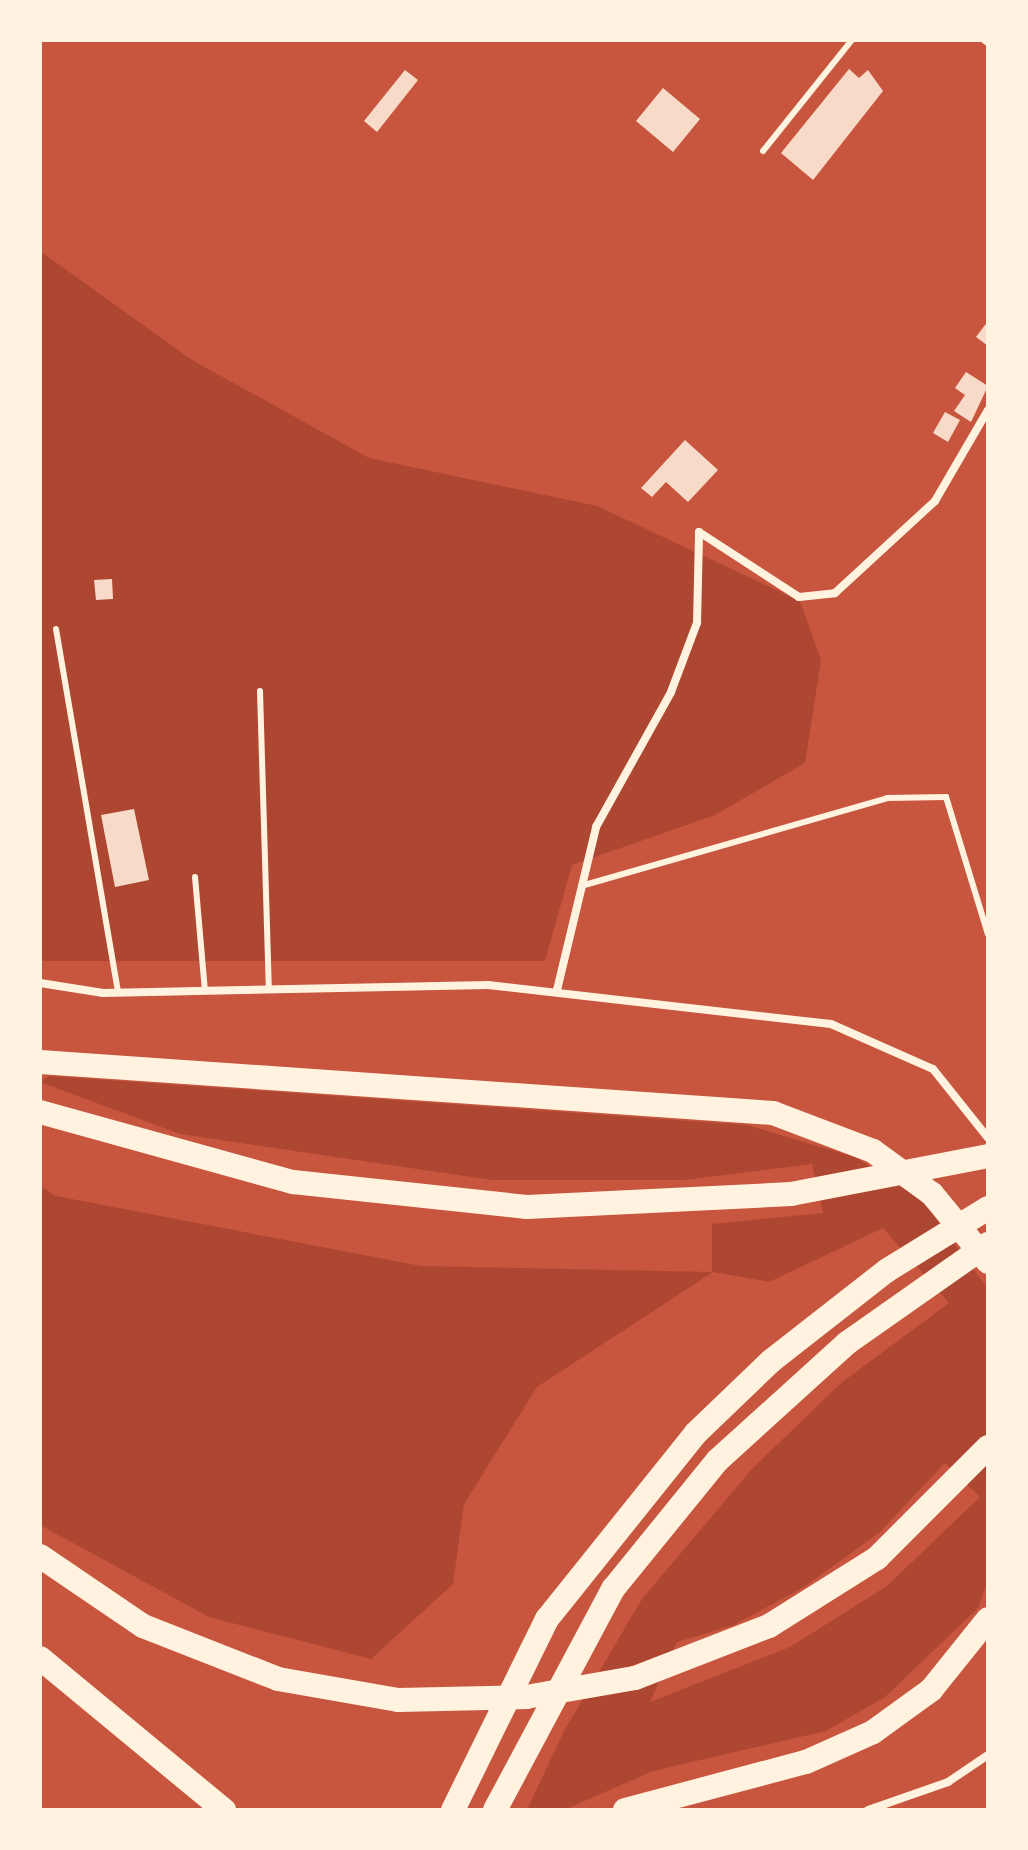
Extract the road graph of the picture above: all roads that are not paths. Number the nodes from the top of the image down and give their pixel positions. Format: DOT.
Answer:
graph roads {
  1 [pos="852,40"];
  2 [pos="763,151"];
  3 [pos="988,410"];
  4 [pos="56,629"];
  5 [pos="260,691"];
  6 [pos="195,877"];
  7 [pos="578,887"];
  8 [pos="988,934"];
  9 [pos="40,983"];
  10 [pos="269,990"];
  11 [pos="557,990"];
  12 [pos="205,991"];
  13 [pos="118,993"];
  14 [pos="40,1062"];
  15 [pos="40,1112"];
  16 [pos="988,1138"];
  17 [pos="988,1156"];
  18 [pos="988,1208"];
  19 [pos="988,1244"];
  20 [pos="988,1262"];
  21 [pos="988,1447"];
  22 [pos="40,1556"];
  23 [pos="988,1619"];
  24 [pos="40,1658"];
  25 [pos="988,1755"];
  26 [pos="224,1810"];
  27 [pos="453,1810"];
  28 [pos="495,1810"];
  29 [pos="625,1810"];
  30 [pos="868,1810"];
  1 -- 2 [label="lane"];
  3 -- 7 [label="street"];
  4 -- 13 [label="lane"];
  5 -- 10 [label="lane"];
  6 -- 12 [label="lane"];
  7 -- 8 [label="lane"];
  7 -- 11 [label="street"];
  9 -- 13 [label="street"];
  10 -- 11 [label="street"];
  10 -- 12 [label="street"];
  11 -- 16 [label="street"];
  12 -- 13 [label="street"];
  14 -- 20 [label="highway"];
  15 -- 17 [label="highway"];
  18 -- 27 [label="highway"];
  19 -- 28 [label="highway"];
  21 -- 22 [label="highway"];
  23 -- 29 [label="highway"];
  24 -- 26 [label="highway"];
  25 -- 30 [label="street"];
}
